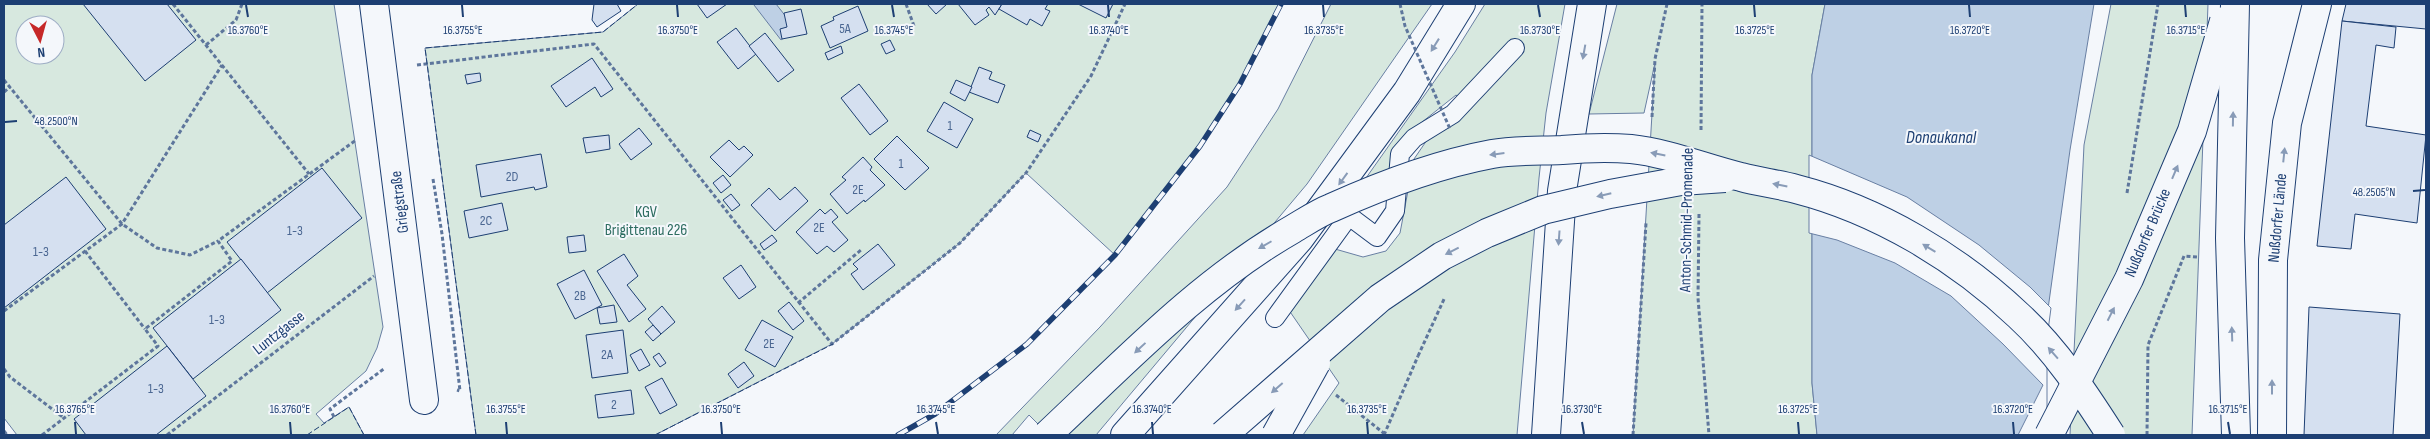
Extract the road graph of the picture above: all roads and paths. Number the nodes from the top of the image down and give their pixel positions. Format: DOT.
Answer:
graph roads {
  1 [pos="173,4"];
  2 [pos="242,4"];
  3 [pos="374,4"];
  4 [pos="906,4"];
  5 [pos="1125,4"];
  6 [pos="1461,4"];
  7 [pos="1592,4"];
  8 [pos="1702,4"];
  9 [pos="2158,4"];
  10 [pos="2317,4"];
  11 [pos="2230,9"];
  12 [pos="914,26"];
  13 [pos="206,45"];
  14 [pos="1515,48"];
  15 [pos="222,65"];
  16 [pos="418,65"];
  17 [pos="384,68"];
  18 [pos="419,74"];
  19 [pos="4,80"];
  20 [pos="10,87"];
  21 [pos="4,92"];
  22 [pos="390,116"];
  23 [pos="1700,131"];
  24 [pos="2137,131"];
  25 [pos="309,174"];
  26 [pos="1739,177"];
  27 [pos="433,178"];
  28 [pos="1327,200"];
  29 [pos="1699,210"];
  30 [pos="1349,216"];
  31 [pos="122,224"];
  32 [pos="218,241"];
  33 [pos="861,250"];
  34 [pos="406,251"];
  35 [pos="84,252"];
  36 [pos="2204,257"];
  37 [pos="798,303"];
  38 [pos="4,311"];
  39 [pos="1275,318"];
  40 [pos="145,329"];
  41 [pos="417,343"];
  42 [pos="1327,344"];
  43 [pos="1418,356"];
  44 [pos="4,369"];
  45 [pos="460,391"];
  46 [pos="424,400"];
  47 [pos="334,417"];
  48 [pos="64,418"];
  49 [pos="1547,425"];
  50 [pos="4,431"];
  51 [pos="7,435"];
  52 [pos="42,435"];
  53 [pos="167,435"];
  54 [pos="1047,435"];
  55 [pos="1125,435"];
  56 [pos="1223,435"];
  57 [pos="1276,435"];
  58 [pos="1386,435"];
  59 [pos="1709,435"];
  60 [pos="2049,435"];
  61 [pos="2111,435"];
  62 [pos="2147,435"];
  63 [pos="2236,435"];
  64 [pos="2272,435"];
  1 -- 13 [label="path"];
  2 -- 13 [label="path"];
  3 -- 17 [label="main road, Griegstraße"];
  4 -- 12 [label="path"];
  5 -- 37 [label="path"];
  6 -- 28 [label="main road, one-way"];
  7 -- 49 [label="main road, one-way"];
  8 -- 23 [label="path, Anton-Schmid-Promenade"];
  9 -- 24 [label="path"];
  64 -- 10 [label="main road, Nußdorfer Lände, one-way"];
  60 -- 11 [label="main road, Nußdorfer Brücke, one-way, bridge"];
  63 -- 11 [label="main road, one-way, bridge"];
  13 -- 15 [label="path"];
  14 -- 30 [label="lane"];
  15 -- 25 [label="path"];
  15 -- 31 [label="path"];
  16 -- 17 [label="path"];
  16 -- 18 [label="path"];
  16 -- 37 [label="path"];
  17 -- 22 [label="main road, Griegstraße"];
  19 -- 20 [label="path"];
  20 -- 21 [label="path"];
  20 -- 31 [label="path"];
  22 -- 25 [label="path"];
  22 -- 34 [label="main road, Griegstraße"];
  25 -- 32 [label="path"];
  26 -- 42 [label="main road, one-way, bridge"];
  26 -- 54 [label="main road, one-way, bridge"];
  61 -- 26 [label="main road, one-way, bridge"];
  27 -- 45 [label="path"];
  28 -- 30 [label="lane"];
  28 -- 55 [label="main road, one-way"];
  29 -- 59 [label="path, Anton-Schmid-Promenade"];
  30 -- 39 [label="lane"];
  31 -- 32 [label="path"];
  31 -- 35 [label="path"];
  32 -- 40 [label="path"];
  33 -- 37 [label="path"];
  34 -- 41 [label="main road, Griegstraße"];
  34 -- 53 [label="path, Luntzgasse"];
  35 -- 38 [label="path"];
  35 -- 40 [label="path"];
  36 -- 62 [label="path"];
  40 -- 48 [label="path"];
  41 -- 46 [label="main road, Griegstraße"];
  41 -- 47 [label="path"];
  42 -- 56 [label="main road, one-way, bridge"];
  42 -- 57 [label="main road, bridge"];
  43 -- 58 [label="path"];
  44 -- 48 [label="path"];
  48 -- 52 [label="path"];
  50 -- 51 [label="path"];
}
